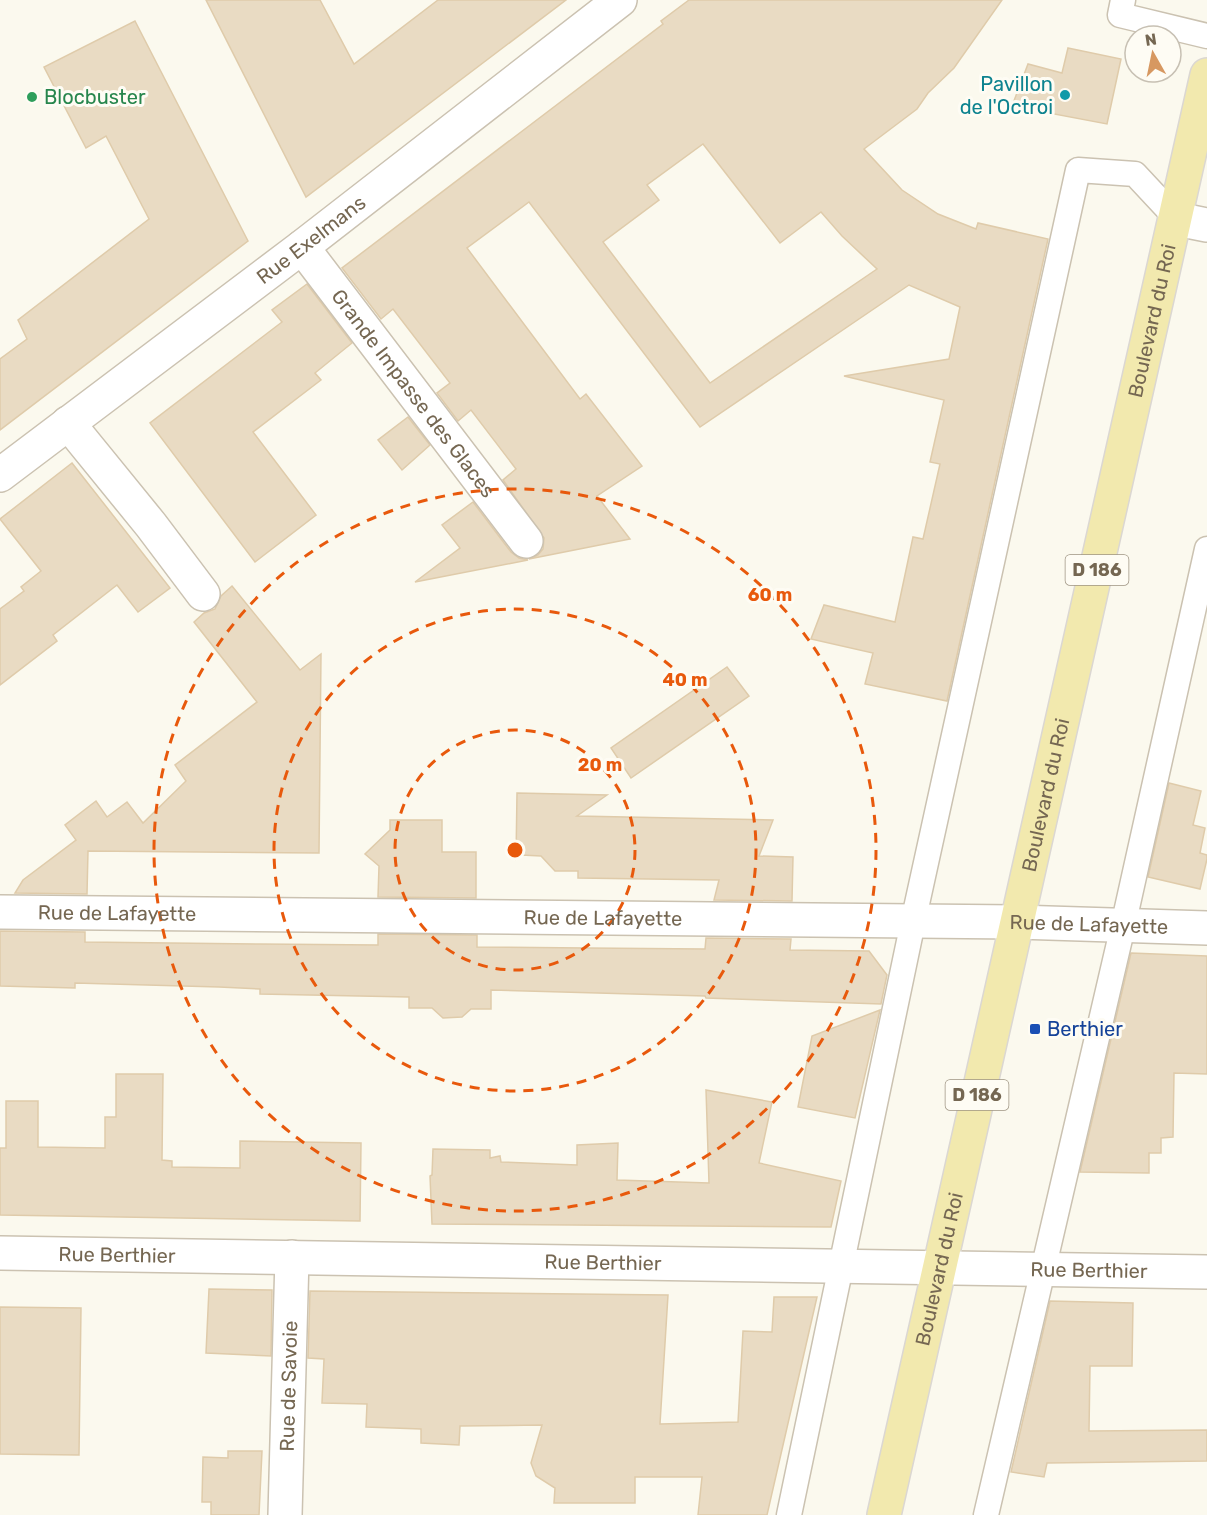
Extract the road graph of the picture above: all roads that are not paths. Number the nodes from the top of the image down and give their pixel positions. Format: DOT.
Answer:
graph roads {
  1 [pos="620,0"];
  2 [pos="1123,0"];
  3 [pos="1207,36"];
  4 [pos="1207,75"];
  5 [pos="1192,222"];
  6 [pos="302,247"];
  7 [pos="69,423"];
  8 [pos="0,475"];
  9 [pos="526,541"];
  10 [pos="1207,549"];
  11 [pos="203,594"];
  12 [pos="0,912"];
  13 [pos="913,922"];
  14 [pos="1017,922"];
  15 [pos="1124,926"];
  16 [pos="1207,928"];
  17 [pos="0,1253"];
  18 [pos="292,1257"];
  19 [pos="843,1266"];
  20 [pos="938,1269"];
  21 [pos="1041,1270"];
  22 [pos="1207,1272"];
  23 [pos="285,1515"];
  24 [pos="789,1515"];
  25 [pos="884,1515"];
  26 [pos="986,1515"];
  1 -- 6 [label="street, Rue Exelmans"];
  2 -- 3 [label="lane"];
  4 -- 5 [label="main road, Boulevard du Roi / D 186"];
  5 -- 13 [label="lane"];
  5 -- 14 [label="main road, Boulevard du Roi / D 186"];
  6 -- 7 [label="street, Rue Exelmans"];
  6 -- 9 [label="street, Grande Impasse des Glaces"];
  7 -- 8 [label="street, Rue Exelmans"];
  7 -- 11 [label="street"];
  10 -- 15 [label="lane"];
  12 -- 13 [label="street, Rue de Lafayette"];
  13 -- 14 [label="street, Rue de Lafayette"];
  13 -- 19 [label="lane"];
  14 -- 15 [label="street, Rue de Lafayette"];
  14 -- 20 [label="main road, Boulevard du Roi / D 186"];
  15 -- 16 [label="street, Rue de Lafayette"];
  15 -- 21 [label="lane"];
  17 -- 18 [label="street, Rue Berthier"];
  18 -- 19 [label="street, Rue Berthier"];
  18 -- 23 [label="street, Rue de Savoie"];
  19 -- 20 [label="street, Rue Berthier"];
  19 -- 24 [label="lane"];
  20 -- 21 [label="street, Rue Berthier"];
  20 -- 25 [label="main road, Boulevard du Roi / D 186"];
  21 -- 22 [label="street, Rue Berthier"];
  21 -- 26 [label="lane"];
}
